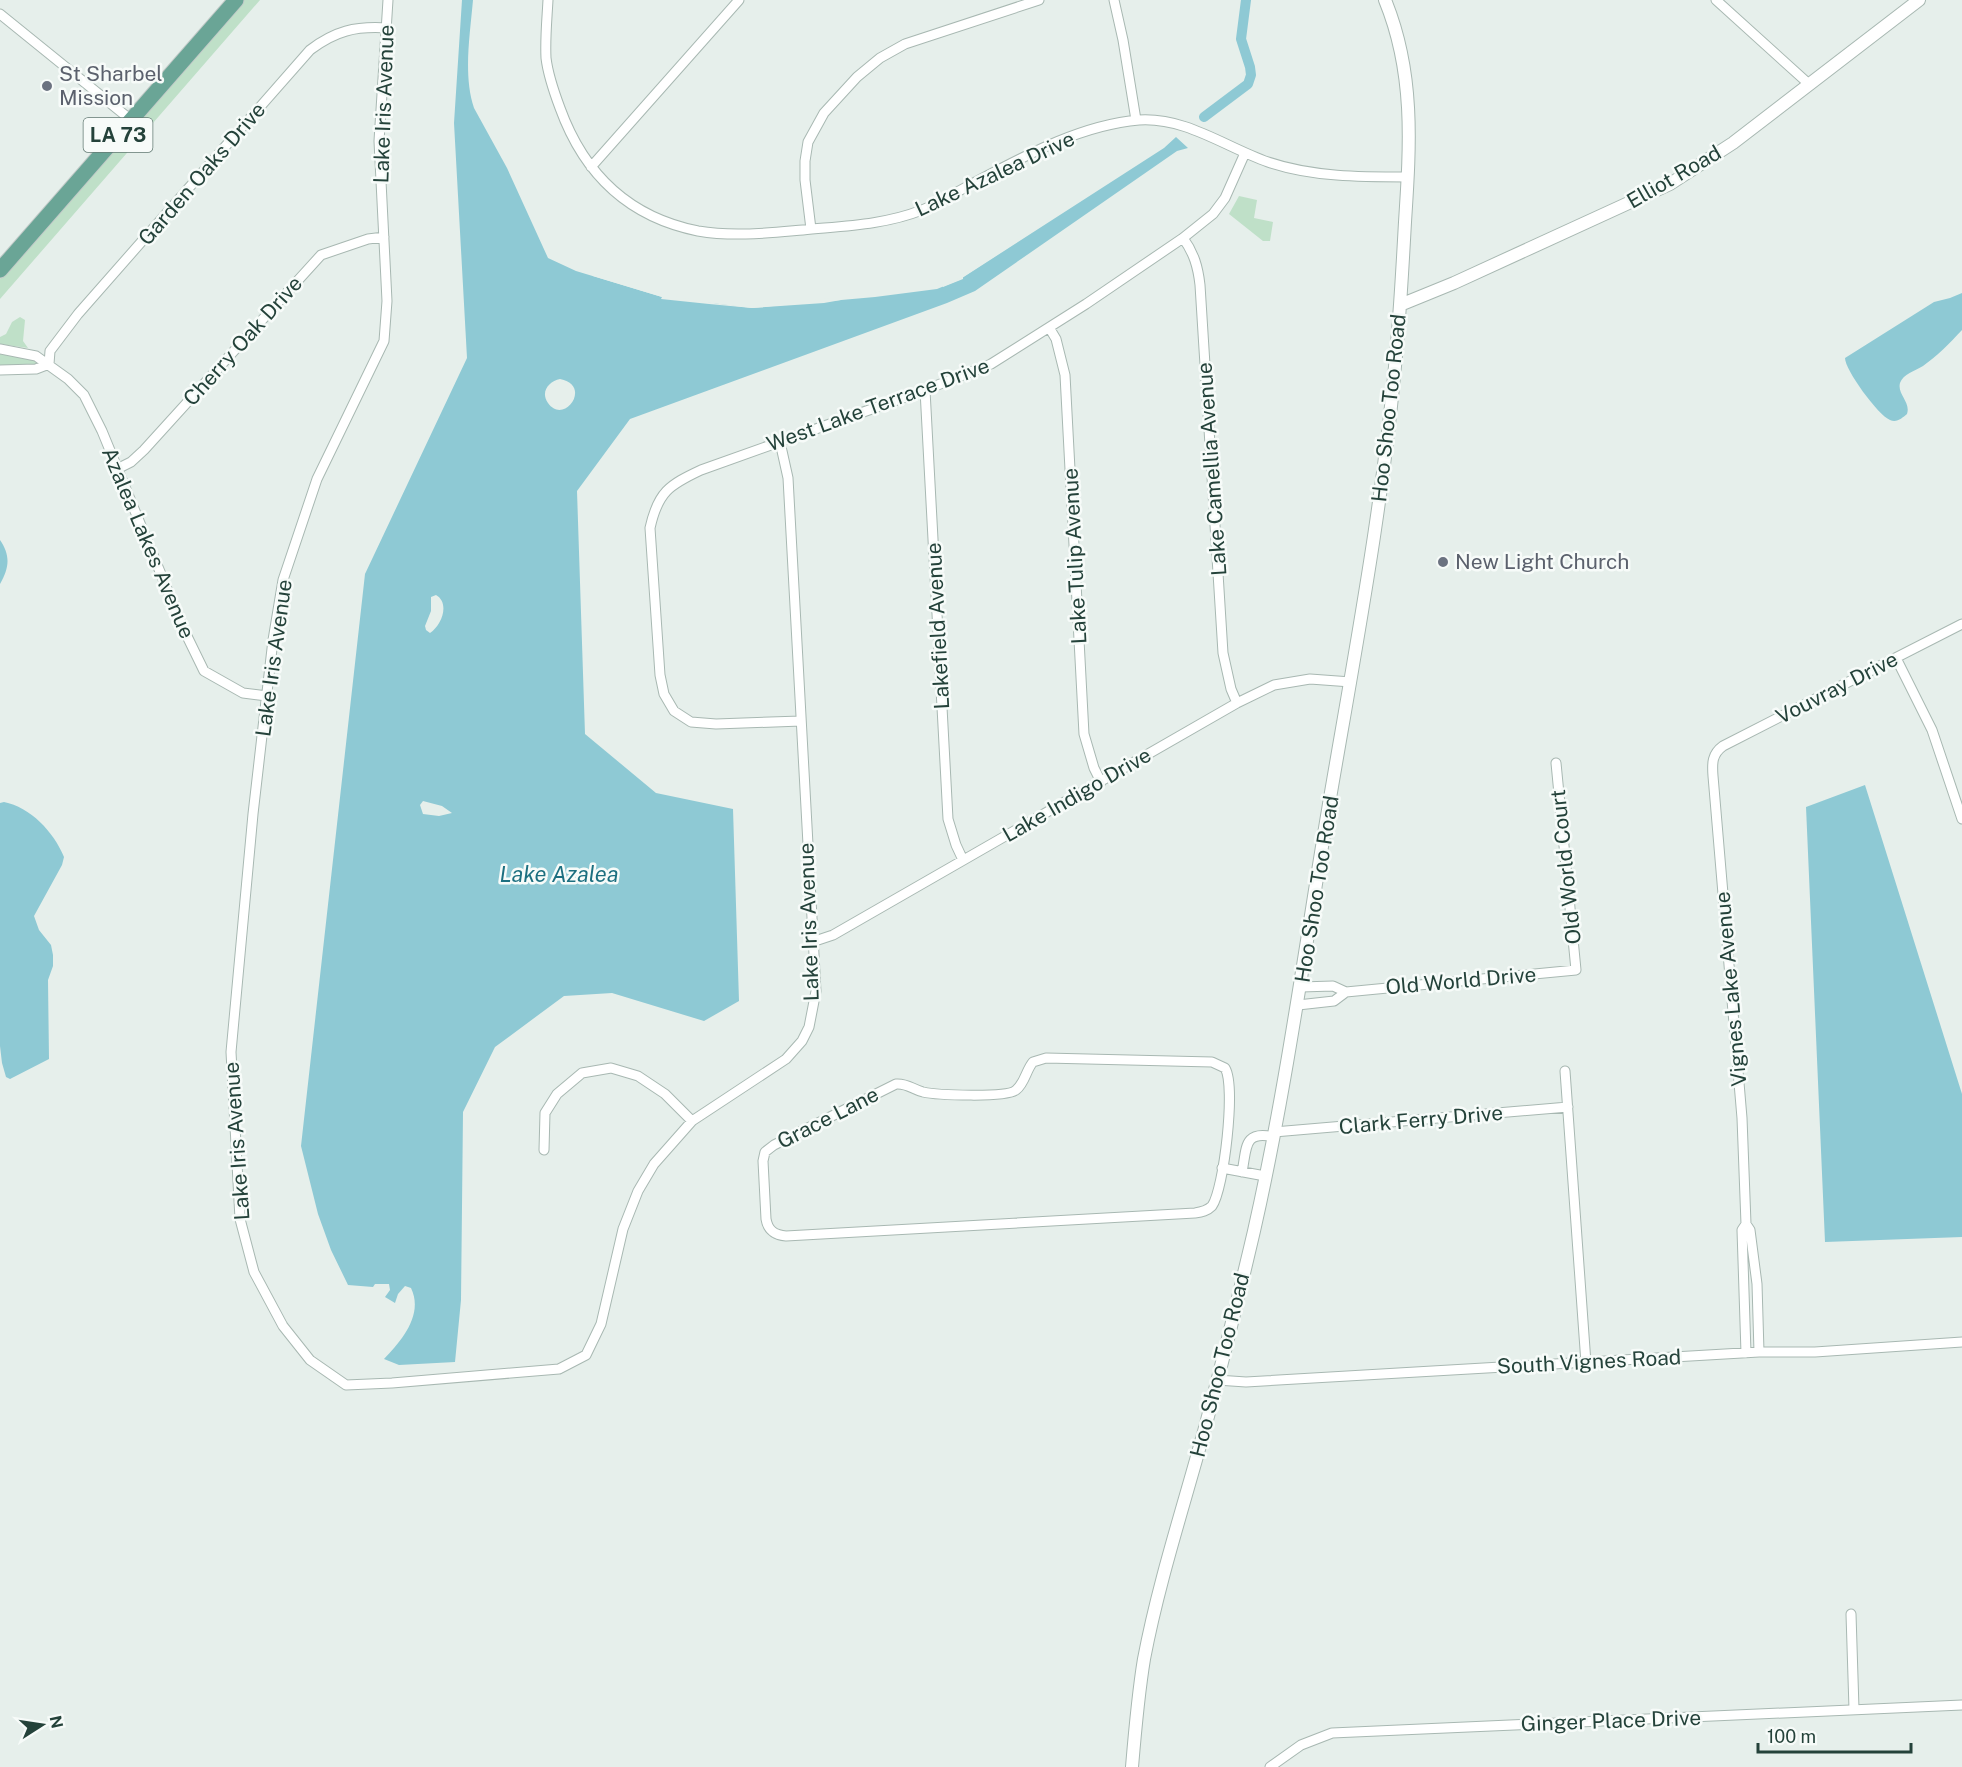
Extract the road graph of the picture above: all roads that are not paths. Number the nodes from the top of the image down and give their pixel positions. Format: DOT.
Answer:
graph roads {
  1 [pos="236,0"];
  2 [pos="388,0"];
  3 [pos="548,0"];
  4 [pos="739,0"];
  5 [pos="1039,0"];
  6 [pos="1114,0"];
  7 [pos="1385,0"];
  8 [pos="1716,0"];
  9 [pos="1919,0"];
  10 [pos="0,14"];
  11 [pos="387,28"];
  12 [pos="1810,85"];
  13 [pos="131,120"];
  14 [pos="1136,120"];
  15 [pos="1245,153"];
  16 [pos="591,167"];
  17 [pos="1408,177"];
  18 [pos="811,229"];
  19 [pos="384,237"];
  20 [pos="1183,238"];
  21 [pos="0,270"];
  22 [pos="1400,304"];
  23 [pos="1050,329"];
  24 [pos="0,349"];
  25 [pos="49,364"];
  26 [pos="0,370"];
  27 [pos="925,390"];
  28 [pos="780,442"];
  29 [pos="117,469"];
  30 [pos="1962,624"];
  31 [pos="1896,658"];
  32 [pos="1351,682"];
  33 [pos="267,696"];
  34 [pos="1237,703"];
  35 [pos="801,721"];
  36 [pos="1714,754"];
  37 [pos="1556,763"];
  38 [pos="1101,782"];
  39 [pos="1962,819"];
  40 [pos="963,860"];
  41 [pos="812,942"];
  42 [pos="1576,970"];
  43 [pos="1301,987"];
  44 [pos="1346,992"];
  45 [pos="1298,1005"];
  46 [pos="1565,1071"];
  47 [pos="1568,1107"];
  48 [pos="692,1121"];
  49 [pos="1274,1135"];
  50 [pos="544,1150"];
  51 [pos="1222,1168"];
  52 [pos="1242,1172"];
  53 [pos="1265,1176"];
  54 [pos="1746,1224"];
  55 [pos="1962,1342"];
  56 [pos="1759,1352"];
  57 [pos="1746,1353"];
  58 [pos="1586,1363"];
  59 [pos="1217,1380"];
  60 [pos="1851,1614"];
  61 [pos="1962,1705"];
  62 [pos="1854,1709"];
  63 [pos="1132,1767"];
  64 [pos="1270,1767"];
  1 -- 13 [label="main road, LA 73"];
  2 -- 11 [label="street, Lake Iris Avenue"];
  3 -- 16 [label="street, Lake Azalea Drive"];
  4 -- 16 [label="street"];
  5 -- 18 [label="street"];
  6 -- 14 [label="street"];
  7 -- 17 [label="street, Hoo Shoo Too Road"];
  8 -- 12 [label="street"];
  9 -- 12 [label="street, Elliot Road"];
  10 -- 13 [label="street"];
  11 -- 19 [label="street, Lake Iris Avenue"];
  11 -- 25 [label="street, Garden Oaks Drive"];
  12 -- 22 [label="street, Elliot Road"];
  13 -- 21 [label="main road, LA 73"];
  14 -- 15 [label="street, Lake Azalea Drive"];
  14 -- 18 [label="street, Lake Azalea Drive"];
  15 -- 17 [label="street, Lake Azalea Drive"];
  15 -- 20 [label="street, West Lake Terrace Drive"];
  16 -- 18 [label="street, Lake Azalea Drive"];
  17 -- 22 [label="street, Hoo Shoo Too Road"];
  19 -- 29 [label="street, Cherry Oak Drive"];
  19 -- 33 [label="street, Lake Iris Avenue"];
  20 -- 23 [label="street, West Lake Terrace Drive"];
  20 -- 34 [label="street, Lake Camellia Avenue"];
  22 -- 32 [label="street, Hoo Shoo Too Road"];
  23 -- 27 [label="street, West Lake Terrace Drive"];
  23 -- 38 [label="street, Lake Tulip Avenue"];
  24 -- 25 [label="street, Azalea Lakes Avenue"];
  25 -- 26 [label="street"];
  25 -- 29 [label="street, Azalea Lakes Avenue"];
  27 -- 28 [label="street, West Lake Terrace Drive"];
  27 -- 40 [label="street, Lakefield Avenue"];
  28 -- 35 [label="street, Lake Iris Avenue"];
  28 -- 35 [label="street, West Lake Terrace Drive"];
  29 -- 33 [label="street, Azalea Lakes Avenue"];
  30 -- 31 [label="street, Vouvray Drive"];
  31 -- 36 [label="street, Vouvray Drive"];
  31 -- 39 [label="street"];
  32 -- 34 [label="street, Lake Indigo Drive"];
  32 -- 43 [label="street, Hoo Shoo Too Road"];
  33 -- 48 [label="street, Lake Iris Avenue"];
  34 -- 38 [label="street, Lake Indigo Drive"];
  35 -- 41 [label="street, Lake Iris Avenue"];
  36 -- 54 [label="street, Vignes Lake Avenue"];
  37 -- 42 [label="street, Old World Court"];
  38 -- 40 [label="street, Lake Indigo Drive"];
  40 -- 41 [label="street, Lake Indigo Drive"];
  41 -- 48 [label="street, Lake Iris Avenue"];
  42 -- 44 [label="street, Old World Drive"];
  43 -- 44 [label="street, Old World Drive"];
  43 -- 45 [label="street, Hoo Shoo Too Road"];
  44 -- 45 [label="street, Old World Drive"];
  45 -- 49 [label="street, Hoo Shoo Too Road"];
  46 -- 47 [label="street"];
  47 -- 49 [label="street, Clark Ferry Drive"];
  47 -- 58 [label="street"];
  48 -- 50 [label="street"];
  49 -- 52 [label="street, Clark Ferry Drive"];
  49 -- 53 [label="street, Hoo Shoo Too Road"];
  51 -- 51 [label="street, Grace Lane"];
  51 -- 52 [label="street"];
  52 -- 53 [label="street"];
  53 -- 59 [label="street, Hoo Shoo Too Road"];
  54 -- 56 [label="street, Vignes Lake Avenue"];
  54 -- 57 [label="street, Vignes Lake Avenue"];
  55 -- 56 [label="street, South Vignes Road"];
  56 -- 57 [label="street, South Vignes Road"];
  57 -- 58 [label="street, South Vignes Road"];
  58 -- 59 [label="street, South Vignes Road"];
  59 -- 63 [label="street, Hoo Shoo Too Road"];
  60 -- 62 [label="street"];
  61 -- 62 [label="street, Ginger Place Drive"];
  62 -- 64 [label="street, Ginger Place Drive"];
}
